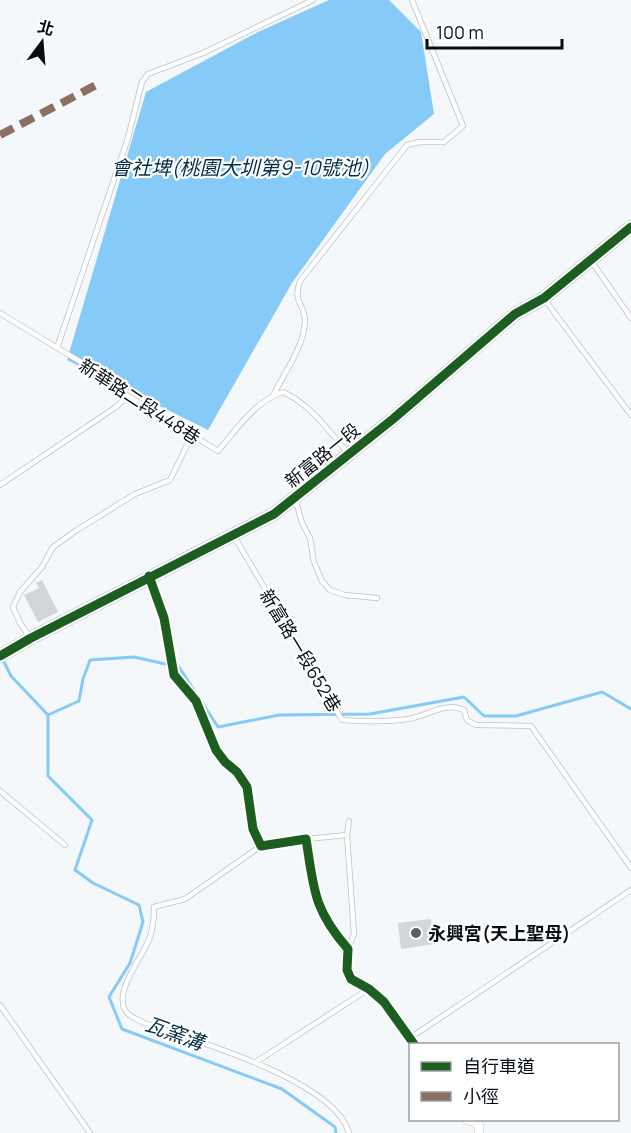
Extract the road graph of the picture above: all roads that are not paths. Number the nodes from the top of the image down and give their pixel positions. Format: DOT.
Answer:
graph roads {
  1 [pos="313,0"];
  2 [pos="412,0"];
  3 [pos="631,227"];
  4 [pos="590,260"];
  5 [pos="544,298"];
  6 [pos="0,313"];
  7 [pos="631,318"];
  8 [pos="57,348"];
  9 [pos="128,396"];
  10 [pos="273,396"];
  11 [pos="631,415"];
  12 [pos="189,434"];
  13 [pos="349,454"];
  14 [pos="0,486"];
  15 [pos="295,498"];
  16 [pos="234,536"];
  17 [pos="149,576"];
  18 [pos="377,598"];
  19 [pos="30,638"];
  20 [pos="0,656"];
  21 [pos="0,791"];
  22 [pos="349,821"];
  23 [pos="346,835"];
  24 [pos="306,839"];
  25 [pos="65,845"];
  26 [pos="261,846"];
  27 [pos="631,868"];
  28 [pos="631,890"];
  29 [pos="348,949"];
  30 [pos="369,989"];
  31 [pos="0,1005"];
  32 [pos="412,1041"];
  33 [pos="256,1062"];
  34 [pos="90,1133"];
  35 [pos="349,1133"];
  1 -- 8 [label="lane"];
  2 -- 10 [label="lane"];
  3 -- 4 [label="street, 新富路一段"];
  4 -- 5 [label="street, 新富路一段"];
  4 -- 7 [label="lane"];
  5 -- 11 [label="lane"];
  5 -- 13 [label="street, 新富路一段"];
  6 -- 8 [label="lane, 新華路二段448巷"];
  8 -- 9 [label="lane, 新華路二段448巷"];
  9 -- 12 [label="lane, 新華路二段448巷"];
  9 -- 14 [label="lane"];
  10 -- 12 [label="lane, 新華路二段448巷"];
  10 -- 13 [label="lane"];
  12 -- 19 [label="lane"];
  13 -- 15 [label="street, 新富路一段"];
  15 -- 16 [label="street, 新富路一段"];
  15 -- 18 [label="lane"];
  16 -- 17 [label="street, 新富路一段"];
  16 -- 27 [label="lane, 新富路一段652巷"];
  17 -- 19 [label="street, 新富路一段"];
  17 -- 26 [label="street"];
  19 -- 20 [label="street, 新富路一段"];
  21 -- 25 [label="lane"];
  22 -- 23 [label="lane"];
  23 -- 24 [label="lane"];
  23 -- 29 [label="lane"];
  24 -- 26 [label="street"];
  24 -- 29 [label="street"];
  26 -- 33 [label="lane"];
  28 -- 32 [label="lane"];
  29 -- 30 [label="street"];
  30 -- 32 [label="street"];
  30 -- 33 [label="lane"];
  31 -- 34 [label="lane"];
  33 -- 35 [label="lane"];
}
